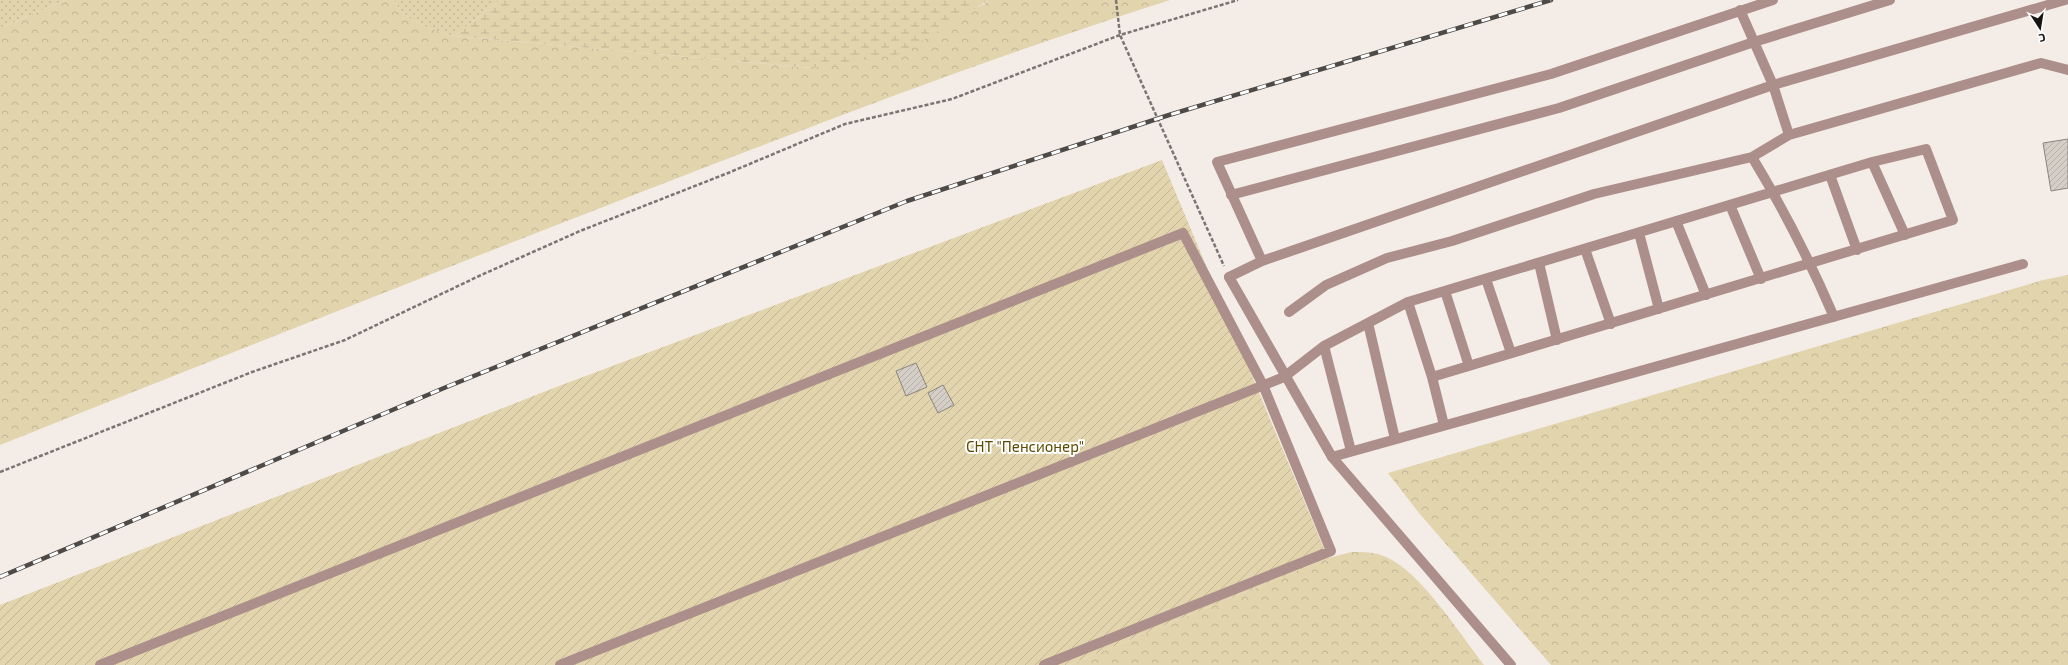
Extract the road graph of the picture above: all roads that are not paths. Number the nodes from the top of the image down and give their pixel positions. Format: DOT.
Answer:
graph roads {
  1 [pos="1773,0"];
  2 [pos="1890,0"];
  3 [pos="2065,0"];
  4 [pos="1740,10"];
  5 [pos="1754,42"];
  6 [pos="2068,70"];
  7 [pos="1773,85"];
  8 [pos="1789,135"];
  9 [pos="1752,157"];
  10 [pos="1872,162"];
  11 [pos="1830,175"];
  12 [pos="1773,192"];
  13 [pos="1231,195"];
  14 [pos="1730,205"];
  15 [pos="1676,221"];
  16 [pos="1639,232"];
  17 [pos="1905,235"];
  18 [pos="1585,249"];
  19 [pos="1857,250"];
  20 [pos="1262,261"];
  21 [pos="1539,263"];
  22 [pos="1811,264"];
  23 [pos="2023,264"];
  24 [pos="1486,279"];
  25 [pos="1761,279"];
  26 [pos="1445,291"];
  27 [pos="1706,295"];
  28 [pos="1408,302"];
  29 [pos="1660,309"];
  30 [pos="1289,312"];
  31 [pos="1834,317"];
  32 [pos="1368,323"];
  33 [pos="1611,324"];
  34 [pos="1557,340"];
  35 [pos="1324,346"];
  36 [pos="1511,353"];
  37 [pos="1468,366"];
  38 [pos="1284,377"];
  39 [pos="1432,377"];
  40 [pos="1263,385"];
  41 [pos="1444,425"];
  42 [pos="1395,439"];
  43 [pos="1352,451"];
  44 [pos="1332,457"];
  45 [pos="100,665"];
  46 [pos="560,665"];
  47 [pos="1044,665"];
  48 [pos="1511,665"];
  1 -- 4 [label="street"];
  2 -- 5 [label="street"];
  3 -- 7 [label="street"];
  4 -- 5 [label="street"];
  4 -- 13 [label="street"];
  5 -- 7 [label="street"];
  5 -- 13 [label="street"];
  6 -- 8 [label="street"];
  7 -- 8 [label="street"];
  7 -- 20 [label="street"];
  8 -- 9 [label="street"];
  9 -- 12 [label="street"];
  9 -- 30 [label="street"];
  10 -- 11 [label="street"];
  10 -- 17 [label="street"];
  10 -- 17 [label="street"];
  11 -- 12 [label="street"];
  11 -- 19 [label="street"];
  12 -- 14 [label="street"];
  12 -- 22 [label="street"];
  13 -- 20 [label="street"];
  14 -- 15 [label="street"];
  14 -- 25 [label="street"];
  15 -- 16 [label="street"];
  15 -- 27 [label="street"];
  16 -- 18 [label="street"];
  16 -- 29 [label="street"];
  17 -- 19 [label="street"];
  18 -- 21 [label="street"];
  18 -- 33 [label="street"];
  19 -- 22 [label="street"];
  20 -- 38 [label="street"];
  21 -- 24 [label="street"];
  21 -- 34 [label="street"];
  22 -- 25 [label="street"];
  22 -- 31 [label="street"];
  23 -- 31 [label="street"];
  24 -- 26 [label="street"];
  24 -- 36 [label="street"];
  25 -- 27 [label="street"];
  26 -- 28 [label="street"];
  26 -- 37 [label="street"];
  27 -- 29 [label="street"];
  28 -- 32 [label="street"];
  28 -- 39 [label="street"];
  29 -- 33 [label="street"];
  31 -- 41 [label="street"];
  32 -- 35 [label="street"];
  32 -- 42 [label="street"];
  33 -- 34 [label="street"];
  34 -- 36 [label="street"];
  35 -- 38 [label="street"];
  35 -- 43 [label="street"];
  36 -- 37 [label="street"];
  37 -- 39 [label="street"];
  38 -- 40 [label="street"];
  38 -- 44 [label="street"];
  39 -- 41 [label="street"];
  40 -- 45 [label="street"];
  40 -- 46 [label="street"];
  40 -- 47 [label="street"];
  41 -- 42 [label="street"];
  42 -- 43 [label="street"];
  43 -- 44 [label="street"];
  44 -- 48 [label="street"];
}
